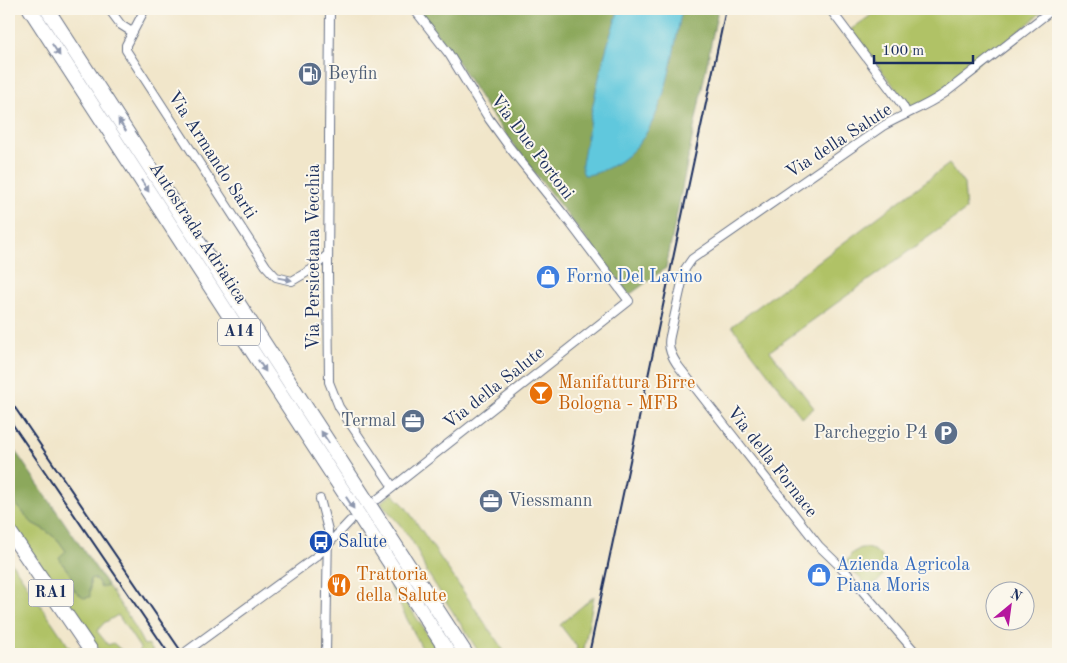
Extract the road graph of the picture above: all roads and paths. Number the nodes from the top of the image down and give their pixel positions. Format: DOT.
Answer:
graph roads {
  1 [pos="30,9"];
  2 [pos="47,9"];
  3 [pos="109,9"];
  4 [pos="145,9"];
  5 [pos="330,9"];
  6 [pos="414,9"];
  7 [pos="830,9"];
  8 [pos="1053,9"];
  9 [pos="132,32"];
  10 [pos="907,114"];
  11 [pos="328,254"];
  12 [pos="689,263"];
  13 [pos="316,267"];
  14 [pos="328,269"];
  15 [pos="629,301"];
  16 [pos="393,487"];
  17 [pos="320,499"];
  18 [pos="378,499"];
  19 [pos="350,521"];
  20 [pos="9,531"];
  21 [pos="329,544"];
  22 [pos="9,546"];
  23 [pos="188,651"];
  24 [pos="83,654"];
  25 [pos="94,654"];
  26 [pos="326,654"];
  27 [pos="449,654"];
  28 [pos="466,654"];
  29 [pos="917,654"];
  1 -- 27 [label="highway, Autostrada Adriatica / A14, one-way"];
  28 -- 2 [label="highway, Autostrada Adriatica / A14, one-way"];
  3 -- 9 [label="street"];
  4 -- 9 [label="street, Via Armando Sarti"];
  5 -- 11 [label="street, Via Persicetana Vecchia"];
  6 -- 15 [label="street, Via Due Portoni"];
  7 -- 10 [label="street"];
  8 -- 10 [label="street, Via della Salute"];
  9 -- 13 [label="street, Via Armando Sarti, one-way"];
  10 -- 12 [label="street, Via della Salute"];
  11 -- 13 [label="street, Via Armando Sarti"];
  11 -- 14 [label="street, Via Persicetana Vecchia"];
  12 -- 29 [label="street, Via della Fornace"];
  13 -- 14 [label="street"];
  14 -- 16 [label="street, Via Persicetana Vecchia"];
  15 -- 16 [label="street, Via della Salute"];
  16 -- 18 [label="street, Via della Salute"];
  17 -- 21 [label="street"];
  19 -- 21 [label="street"];
  20 -- 25 [label="highway, RA1"];
  21 -- 23 [label="street"];
  21 -- 26 [label="street"];
  22 -- 24 [label="highway, RA1"];
}
